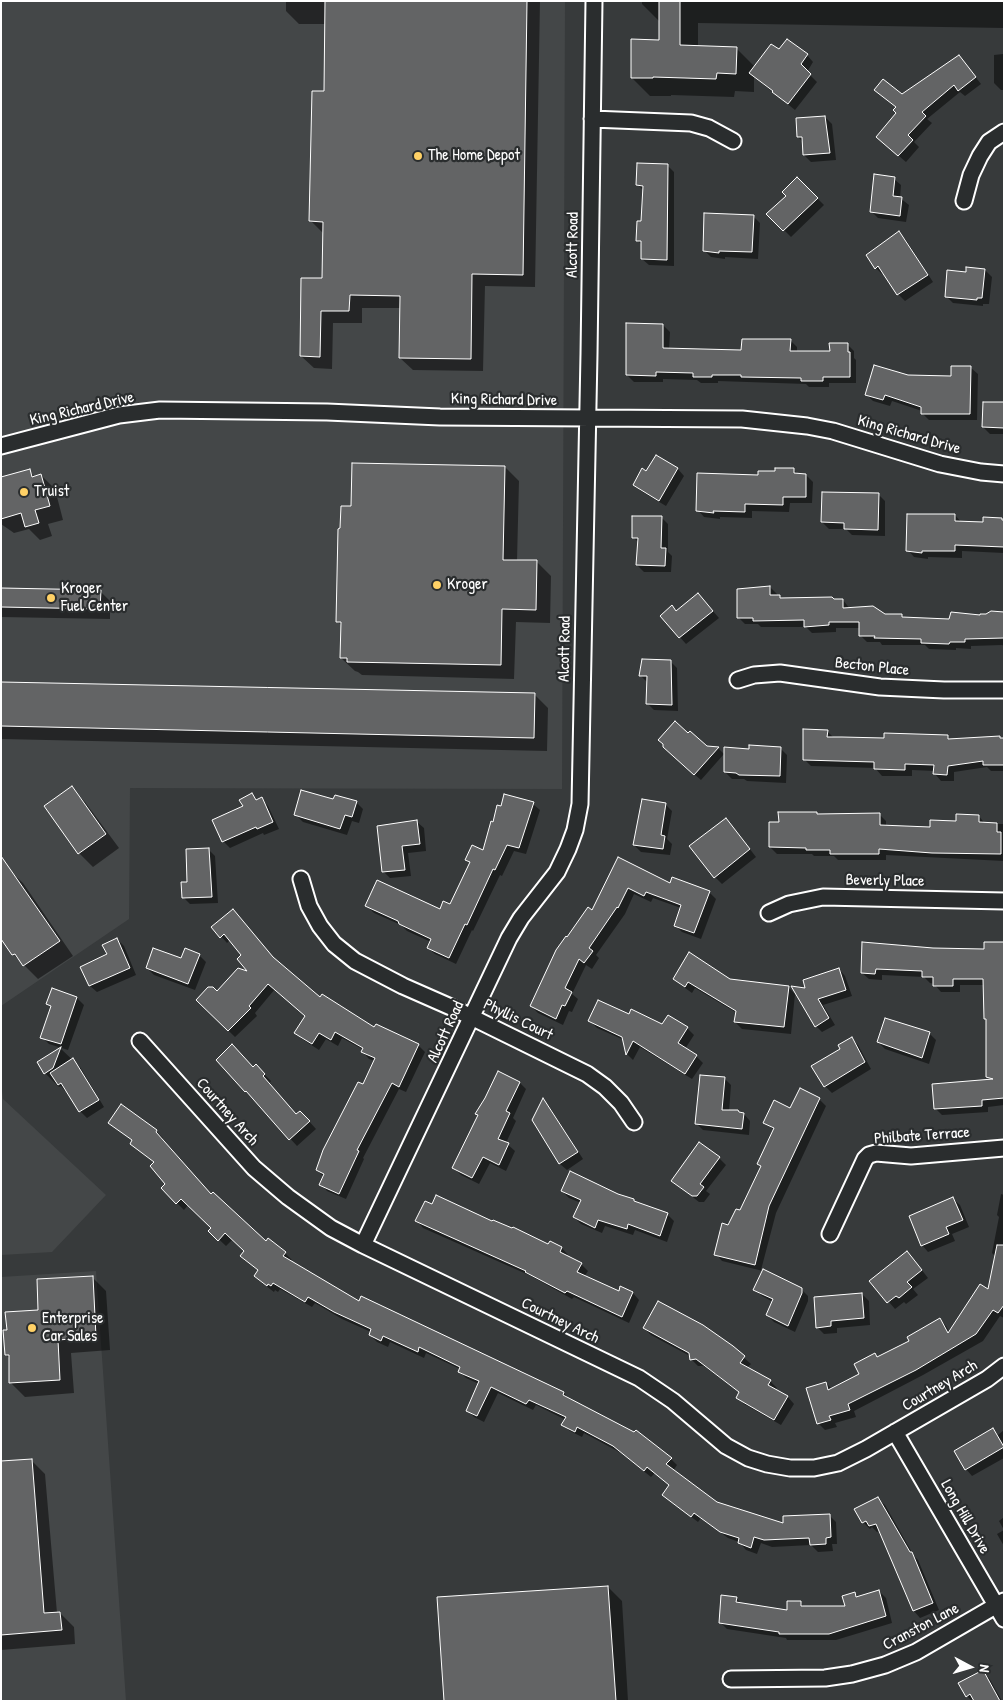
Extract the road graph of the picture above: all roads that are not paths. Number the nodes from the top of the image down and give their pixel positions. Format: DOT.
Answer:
graph roads {
  1 [pos="594,1"];
  2 [pos="592,119"];
  3 [pos="1004,132"];
  4 [pos="733,141"];
  5 [pos="964,201"];
  6 [pos="587,418"];
  7 [pos="1,446"];
  8 [pos="1004,474"];
  9 [pos="738,680"];
  10 [pos="1004,690"];
  11 [pos="301,879"];
  12 [pos="1004,901"];
  13 [pos="769,913"];
  14 [pos="472,1018"];
  15 [pos="140,1041"];
  16 [pos="634,1122"];
  17 [pos="1004,1148"];
  18 [pos="830,1234"];
  19 [pos="363,1245"];
  20 [pos="1004,1366"];
  21 [pos="895,1432"];
  22 [pos="1001,1609"];
  23 [pos="731,1679"];
  1 -- 2 [label="street, Alcott Road"];
  2 -- 4 [label="street"];
  2 -- 6 [label="street, Alcott Road"];
  3 -- 5 [label="street"];
  6 -- 7 [label="street, King Richard Drive"];
  6 -- 8 [label="street, King Richard Drive"];
  6 -- 14 [label="street, Alcott Road"];
  9 -- 10 [label="street, Becton Place"];
  11 -- 14 [label="street, Phyllis Court"];
  12 -- 13 [label="street, Beverly Place"];
  14 -- 16 [label="street, Phyllis Court"];
  14 -- 19 [label="street, Alcott Road"];
  15 -- 19 [label="street, Courtney Arch"];
  17 -- 18 [label="street, Philbate Terrace"];
  19 -- 21 [label="street, Courtney Arch"];
  20 -- 21 [label="street, Courtney Arch"];
  21 -- 22 [label="street, Long Hill Drive"];
  22 -- 23 [label="street, Cranston Lane"];
}
